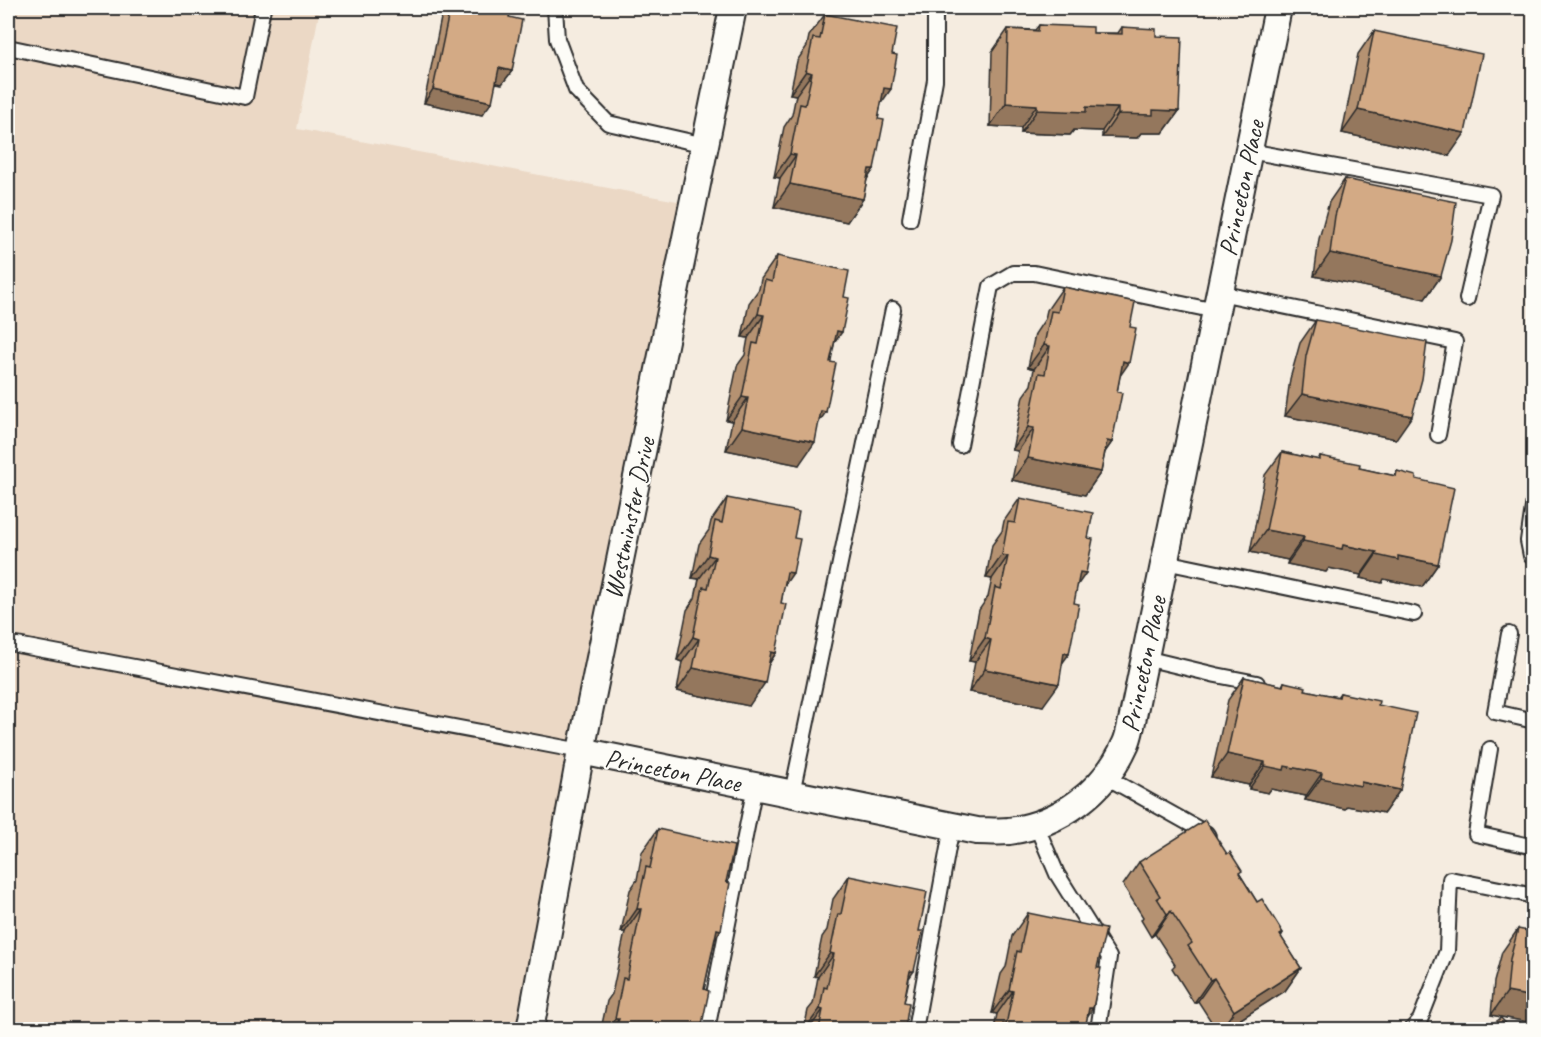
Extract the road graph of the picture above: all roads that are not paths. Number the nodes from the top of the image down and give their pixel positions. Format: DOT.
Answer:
graph roads {
  1 [pos="263,8"];
  2 [pos="555,8"];
  3 [pos="733,8"];
  4 [pos="936,8"];
  5 [pos="1278,8"];
  6 [pos="8,47"];
  7 [pos="705,145"];
  8 [pos="1249,151"];
  9 [pos="910,219"];
  10 [pos="1467,299"];
  11 [pos="1218,302"];
  12 [pos="893,309"];
  13 [pos="1438,435"];
  14 [pos="960,445"];
  15 [pos="1533,500"];
  16 [pos="1533,557"];
  17 [pos="1165,562"];
  18 [pos="1414,614"];
  19 [pos="1509,634"];
  20 [pos="17,645"];
  21 [pos="1145,658"];
  22 [pos="1270,686"];
  23 [pos="1533,721"];
  24 [pos="1490,749"];
  25 [pos="581,751"];
  26 [pos="1106,777"];
  27 [pos="755,786"];
  28 [pos="792,793"];
  29 [pos="1036,825"];
  30 [pos="952,826"];
  31 [pos="1212,842"];
  32 [pos="1533,847"];
  33 [pos="1533,896"];
  34 [pos="530,1029"];
  35 [pos="707,1029"];
  36 [pos="915,1029"];
  37 [pos="1098,1029"];
  38 [pos="1411,1029"];
  1 -- 6 [label="lane"];
  2 -- 7 [label="lane"];
  3 -- 7 [label="street, Westminster Drive"];
  4 -- 9 [label="lane"];
  5 -- 8 [label="street, Princeton Place"];
  7 -- 25 [label="street, Westminster Drive"];
  8 -- 10 [label="lane"];
  8 -- 11 [label="street, Princeton Place"];
  11 -- 13 [label="lane"];
  11 -- 14 [label="lane"];
  11 -- 17 [label="street, Princeton Place"];
  12 -- 28 [label="lane"];
  15 -- 16 [label="lane"];
  17 -- 18 [label="lane"];
  17 -- 21 [label="street, Princeton Place"];
  19 -- 23 [label="lane"];
  20 -- 25 [label="lane"];
  21 -- 22 [label="lane"];
  21 -- 26 [label="street, Princeton Place"];
  24 -- 32 [label="lane"];
  25 -- 27 [label="street, Princeton Place"];
  25 -- 34 [label="street, Westminster Drive"];
  26 -- 29 [label="street, Princeton Place"];
  26 -- 31 [label="lane"];
  27 -- 28 [label="street, Princeton Place"];
  27 -- 35 [label="lane"];
  28 -- 30 [label="street, Princeton Place"];
  29 -- 30 [label="street, Princeton Place"];
  29 -- 37 [label="lane"];
  30 -- 36 [label="lane"];
  33 -- 38 [label="lane"];
}
